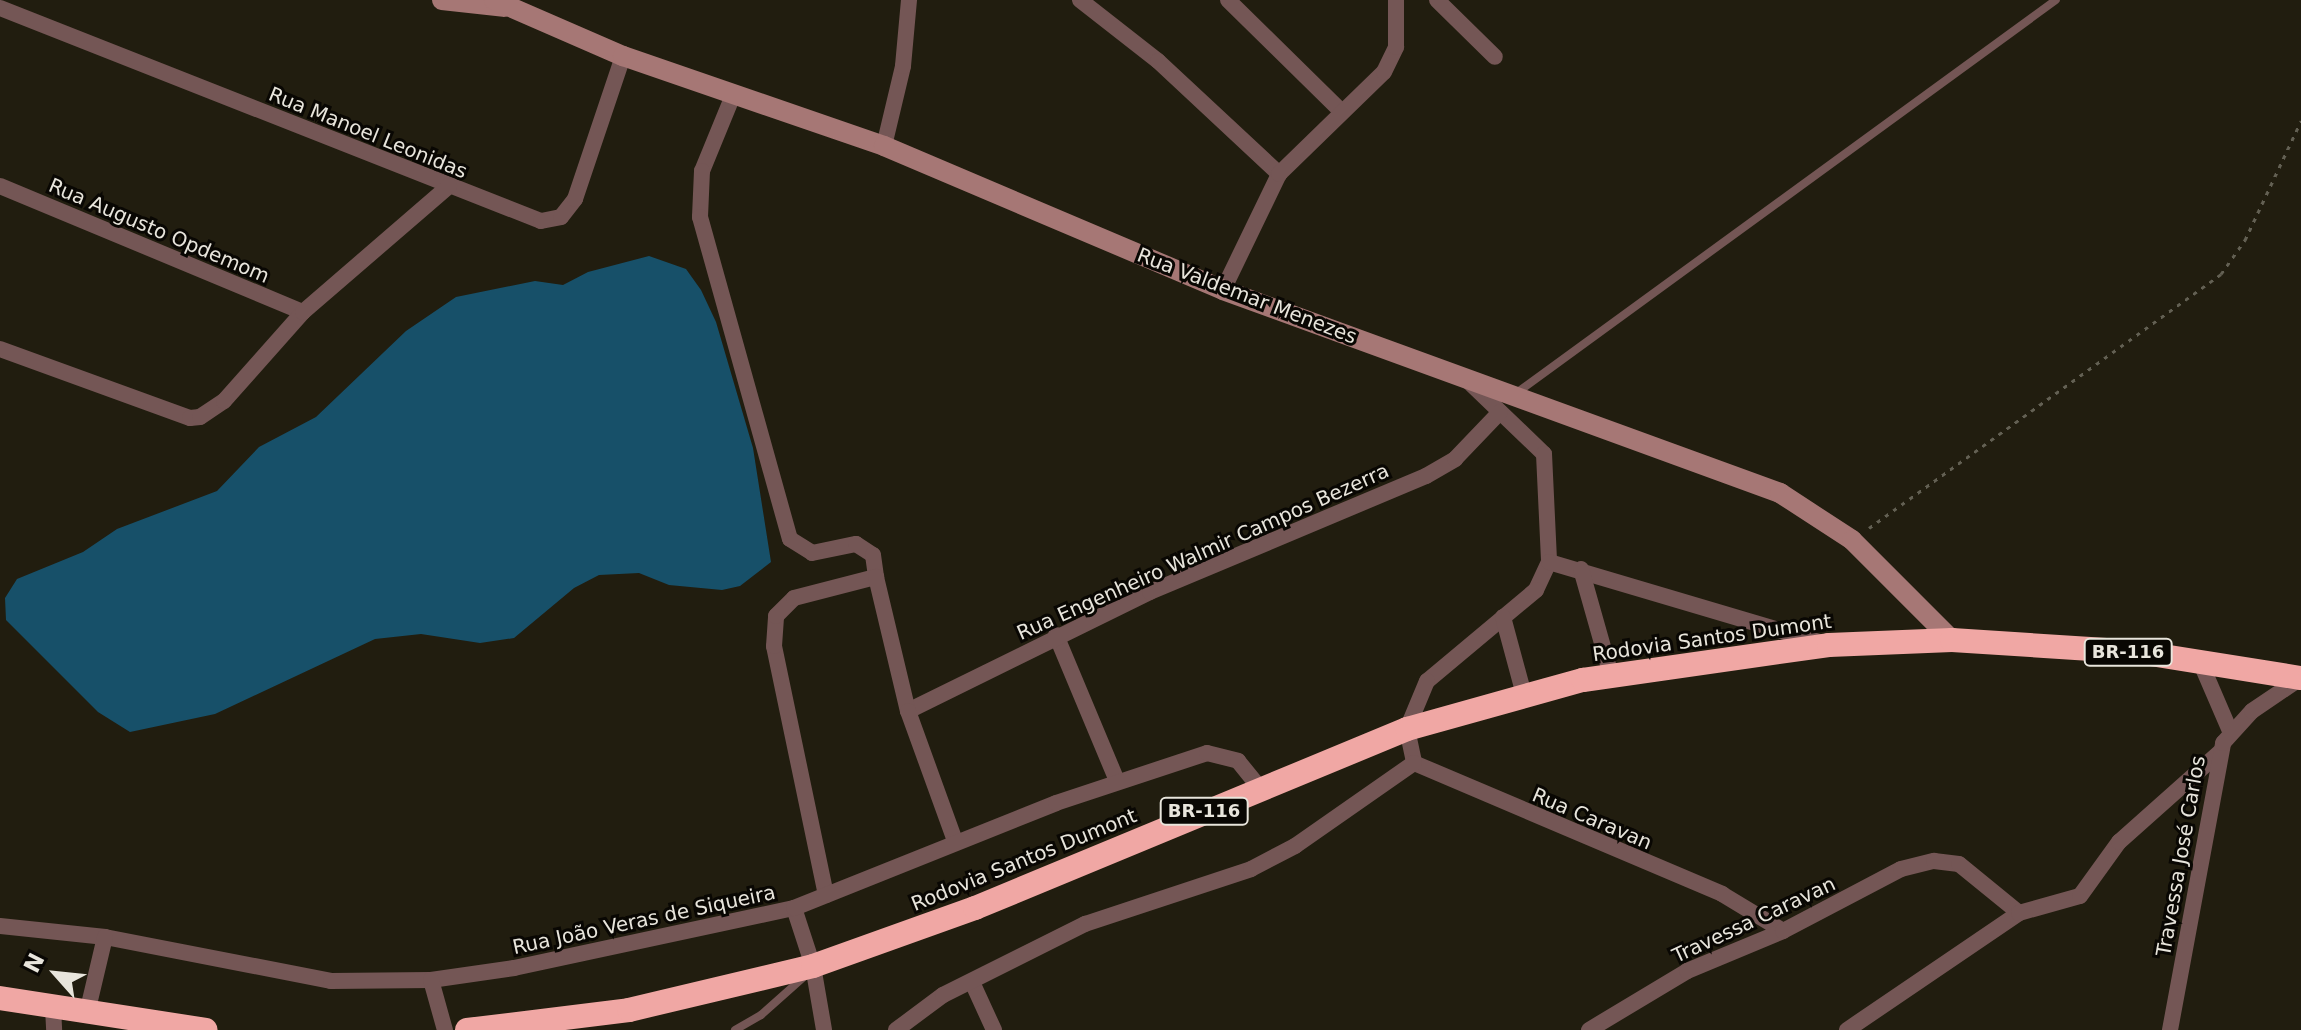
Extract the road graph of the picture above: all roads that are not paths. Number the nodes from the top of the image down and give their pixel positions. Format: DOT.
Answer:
graph roads {
  1 [pos="442,0"];
  2 [pos="909,0"];
  3 [pos="1080,0"];
  4 [pos="1228,0"];
  5 [pos="1396,0"];
  6 [pos="1437,0"];
  7 [pos="2056,0"];
  8 [pos="499,4"];
  9 [pos="0,8"];
  10 [pos="623,56"];
  11 [pos="1495,57"];
  12 [pos="734,93"];
  13 [pos="1341,111"];
  14 [pos="884,146"];
  15 [pos="1279,174"];
  16 [pos="0,186"];
  17 [pos="449,186"];
  18 [pos="1223,290"];
  19 [pos="303,312"];
  20 [pos="0,349"];
  21 [pos="1464,377"];
  22 [pos="1514,394"];
  23 [pos="1500,412"];
  24 [pos="1549,562"];
  25 [pos="1581,569"];
  26 [pos="876,577"];
  27 [pos="1503,617"];
  28 [pos="1056,635"];
  29 [pos="1952,640"];
  30 [pos="1829,645"];
  31 [pos="2199,659"];
  32 [pos="1611,675"];
  33 [pos="2301,678"];
  34 [pos="1524,695"];
  35 [pos="908,711"];
  36 [pos="1407,729"];
  37 [pos="2230,731"];
  38 [pos="2220,752"];
  39 [pos="1414,763"];
  40 [pos="1117,781"];
  41 [pos="1259,787"];
  42 [pos="955,841"];
  43 [pos="826,895"];
  44 [pos="794,908"];
  45 [pos="2019,913"];
  46 [pos="0,926"];
  47 [pos="1783,931"];
  48 [pos="105,937"];
  49 [pos="813,966"];
  50 [pos="431,980"];
  51 [pos="972,982"];
  52 [pos="0,998"];
  53 [pos="87,1013"];
  54 [pos="54,1019"];
  55 [pos="206,1030"];
  56 [pos="445,1030"];
  57 [pos="467,1030"];
  58 [pos="735,1030"];
  59 [pos="824,1030"];
  60 [pos="896,1030"];
  61 [pos="994,1030"];
  62 [pos="1589,1030"];
  63 [pos="1847,1030"];
  64 [pos="2170,1030"];
  1 -- 8 [label="main road, Rua Valdemar Menezes"];
  2 -- 14 [label="street"];
  3 -- 15 [label="street"];
  4 -- 13 [label="street"];
  5 -- 13 [label="street"];
  6 -- 11 [label="street"];
  7 -- 22 [label="lane"];
  8 -- 10 [label="main road, Rua Valdemar Menezes"];
  9 -- 17 [label="street, Rua Manoel Leonidas"];
  10 -- 12 [label="main road, Rua Valdemar Menezes"];
  10 -- 17 [label="street, Rua Manoel Leonidas"];
  12 -- 14 [label="main road, Rua Valdemar Menezes"];
  12 -- 26 [label="street"];
  13 -- 15 [label="street"];
  14 -- 18 [label="main road, Rua Valdemar Menezes"];
  15 -- 18 [label="street"];
  16 -- 19 [label="street, Rua Augusto Opdemom"];
  17 -- 19 [label="street"];
  18 -- 21 [label="main road, Rua Valdemar Menezes"];
  19 -- 20 [label="street"];
  21 -- 22 [label="main road, Rua Valdemar Menezes"];
  21 -- 23 [label="street"];
  22 -- 29 [label="main road, Rua Valdemar Menezes"];
  23 -- 24 [label="street"];
  23 -- 28 [label="street, Rua Engenheiro Walmir Campos Bezerra"];
  24 -- 25 [label="street"];
  24 -- 27 [label="street"];
  25 -- 30 [label="street"];
  25 -- 32 [label="street"];
  26 -- 35 [label="street"];
  26 -- 43 [label="street"];
  27 -- 34 [label="street"];
  27 -- 36 [label="street"];
  28 -- 35 [label="street, Rua Engenheiro Walmir Campos Bezerra"];
  28 -- 40 [label="street"];
  29 -- 30 [label="highway, Rodovia Santos Dumont / BR-116"];
  29 -- 31 [label="highway, Rodovia Santos Dumont / BR-116"];
  30 -- 32 [label="highway, Rodovia Santos Dumont / BR-116"];
  31 -- 33 [label="highway, Rodovia Santos Dumont / BR-116"];
  31 -- 37 [label="street"];
  32 -- 34 [label="highway, Rodovia Santos Dumont / BR-116"];
  33 -- 37 [label="street, Travessa José Carlos"];
  34 -- 36 [label="highway, Rodovia Santos Dumont / BR-116"];
  35 -- 42 [label="street"];
  36 -- 39 [label="street"];
  36 -- 41 [label="highway, Rodovia Santos Dumont / BR-116"];
  37 -- 38 [label="street, Travessa José Carlos"];
  38 -- 45 [label="street"];
  38 -- 64 [label="street, Travessa José Carlos"];
  39 -- 47 [label="street, Rua Caravan"];
  39 -- 51 [label="street"];
  40 -- 41 [label="street, Rua João Veras de Siqueira"];
  40 -- 42 [label="street, Rua João Veras de Siqueira"];
  41 -- 49 [label="highway, Rodovia Santos Dumont / BR-116"];
  42 -- 43 [label="street, Rua João Veras de Siqueira"];
  43 -- 44 [label="street, Rua João Veras de Siqueira"];
  44 -- 49 [label="street"];
  44 -- 50 [label="street, Rua João Veras de Siqueira"];
  45 -- 47 [label="street, Travessa Caravan"];
  45 -- 63 [label="street"];
  46 -- 48 [label="street, Rua João Veras de Siqueira"];
  47 -- 62 [label="street, Travessa Caravan"];
  48 -- 50 [label="street, Rua João Veras de Siqueira"];
  48 -- 53 [label="street"];
  49 -- 57 [label="highway, Rodovia Santos Dumont / BR-116"];
  49 -- 58 [label="lane"];
  49 -- 59 [label="street"];
  50 -- 56 [label="street"];
  51 -- 60 [label="street"];
  51 -- 61 [label="street"];
  52 -- 54 [label="highway"];
  53 -- 54 [label="highway"];
  53 -- 55 [label="highway"];
}
